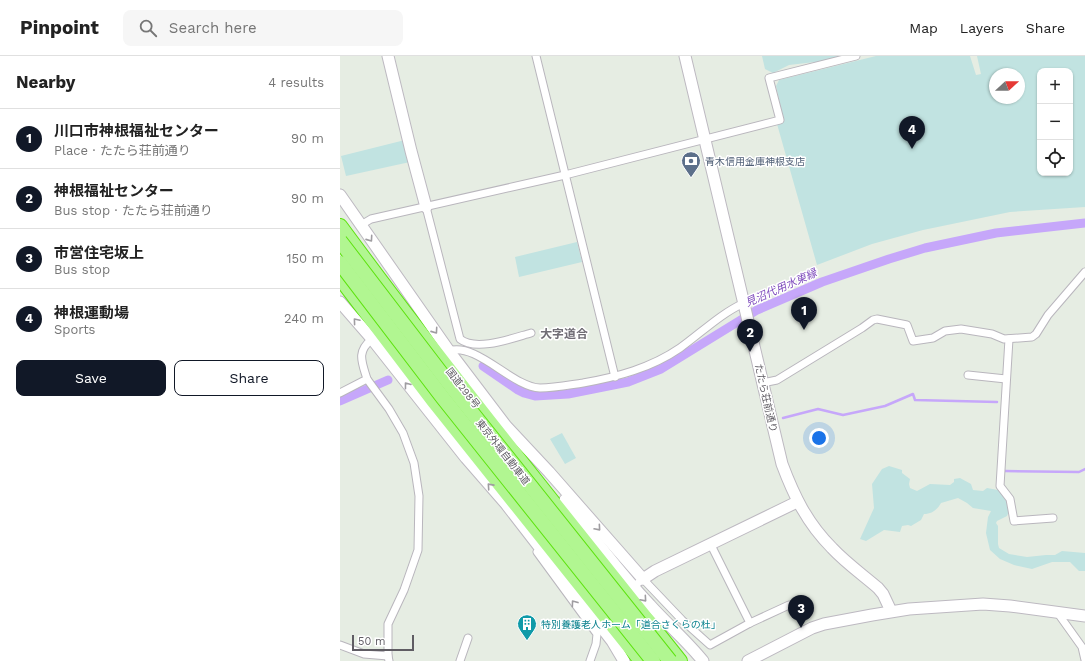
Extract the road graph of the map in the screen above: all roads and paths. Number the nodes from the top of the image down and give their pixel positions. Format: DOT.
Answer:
graph roads {
  1 [pos="388,56"];
  2 [pos="536,56"];
  3 [pos="685,56"];
  4 [pos="856,56"];
  5 [pos="705,139"];
  6 [pos="565,175"];
  7 [pos="340,195"];
  8 [pos="426,207"];
  9 [pos="340,225"];
  10 [pos="361,225"];
  11 [pos="346,241"];
  12 [pos="340,262"];
  13 [pos="1085,272"];
  14 [pos="340,278"];
  15 [pos="340,302"];
  16 [pos="745,306"];
  17 [pos="531,333"];
  18 [pos="376,336"];
  19 [pos="1009,339"];
  20 [pos="449,352"];
  21 [pos="968,375"];
  22 [pos="615,377"];
  23 [pos="367,379"];
  24 [pos="1006,379"];
  25 [pos="762,383"];
  26 [pos="340,393"];
  27 [pos="506,426"];
  28 [pos="797,502"];
  29 [pos="506,504"];
  30 [pos="1053,518"];
  31 [pos="710,543"];
  32 [pos="640,581"];
  33 [pos="789,605"];
  34 [pos="638,608"];
  35 [pos="891,611"];
  36 [pos="1057,611"];
  37 [pos="1085,616"];
  38 [pos="750,623"];
  39 [pos="614,628"];
  40 [pos="468,638"];
  41 [pos="340,645"];
  42 [pos="388,659"];
  43 [pos="1085,660"];
  44 [pos="460,661"];
  45 [pos="590,661"];
  46 [pos="624,661"];
  47 [pos="638,661"];
  48 [pos="641,661"];
  49 [pos="653,661"];
  50 [pos="670,661"];
  51 [pos="680,661"];
  52 [pos="685,661"];
  53 [pos="703,661"];
  54 [pos="748,661"];
  1 -- 8 [label="street"];
  2 -- 6 [label="street"];
  3 -- 5 [label="street, たたら荘前通り"];
  4 -- 5 [label="street"];
  5 -- 6 [label="street"];
  5 -- 16 [label="street, たたら荘前通り"];
  6 -- 8 [label="street"];
  6 -- 22 [label="street"];
  7 -- 10 [label="street"];
  8 -- 10 [label="street"];
  8 -- 17 [label="street"];
  9 -- 11 [label="highway, 国道298号"];
  10 -- 20 [label="street, one-way"];
  11 -- 34 [label="highway, 国道298号"];
  11 -- 50 [label="highway, 東京外環自動車道, bridge"];
  12 -- 49 [label="highway, 東京外環自動車道, bridge"];
  13 -- 19 [label="street"];
  14 -- 39 [label="highway"];
  18 -- 15 [label="street, one-way"];
  16 -- 22 [label="street"];
  16 -- 25 [label="street, たたら荘前通り"];
  18 -- 23 [label="street"];
  29 -- 18 [label="street, one-way"];
  19 -- 24 [label="street"];
  19 -- 25 [label="street"];
  20 -- 22 [label="street"];
  20 -- 27 [label="street"];
  21 -- 24 [label="street"];
  23 -- 26 [label="street"];
  23 -- 42 [label="street"];
  24 -- 30 [label="street"];
  25 -- 28 [label="street, たたら荘前通り"];
  27 -- 32 [label="street, one-way"];
  27 -- 53 [label="street, one-way"];
  28 -- 31 [label="street"];
  28 -- 35 [label="street, たたら荘前通り"];
  45 -- 29 [label="street, one-way"];
  29 -- 46 [label="street"];
  31 -- 32 [label="street"];
  31 -- 38 [label="street"];
  32 -- 38 [label="street"];
  33 -- 38 [label="street"];
  34 -- 51 [label="highway, 国道298号"];
  34 -- 52 [label="highway"];
  35 -- 36 [label="street"];
  35 -- 54 [label="street"];
  36 -- 37 [label="street"];
  36 -- 43 [label="street"];
  39 -- 47 [label="highway"];
  39 -- 48 [label="highway"];
  40 -- 44 [label="street"];
  41 -- 42 [label="street"];
}
